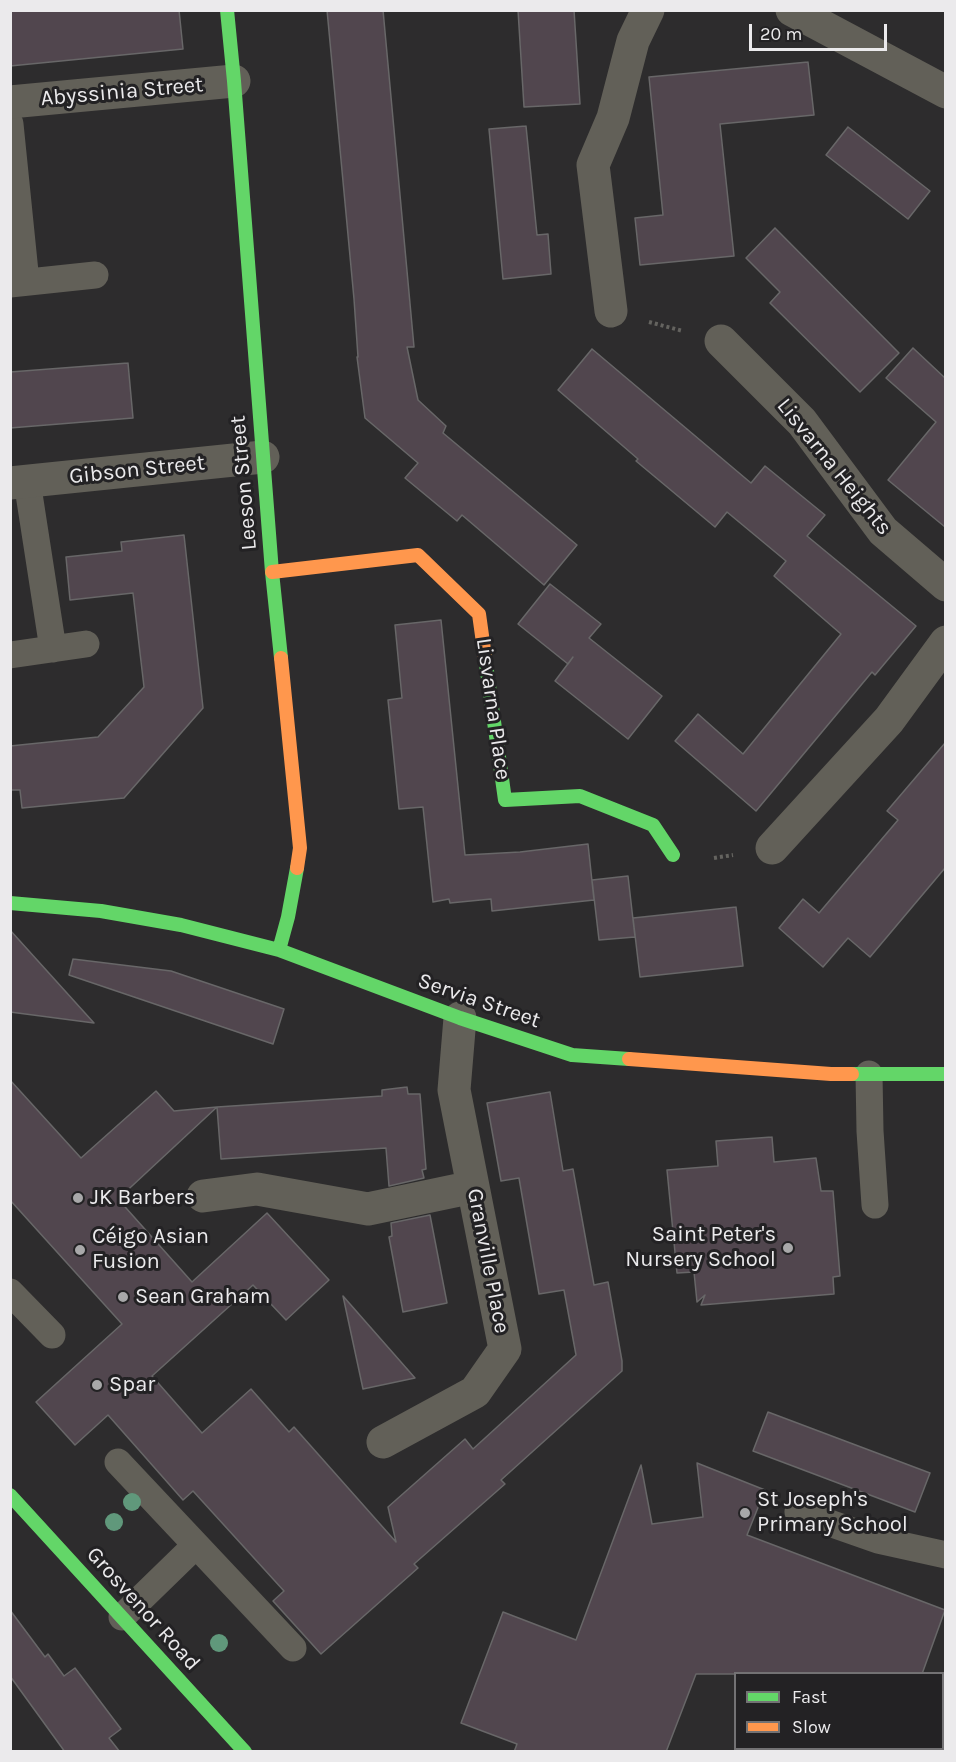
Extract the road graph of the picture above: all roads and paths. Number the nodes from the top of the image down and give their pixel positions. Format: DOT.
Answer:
graph roads {
  1 [pos="226,10"];
  2 [pos="648,10"];
  3 [pos="792,10"];
  4 [pos="234,81"];
  5 [pos="945,92"];
  6 [pos="10,102"];
  7 [pos="10,124"];
  8 [pos="95,275"];
  9 [pos="18,283"];
  10 [pos="611,311"];
  11 [pos="721,342"];
  12 [pos="262,457"];
  13 [pos="19,482"];
  14 [pos="272,572"];
  15 [pos="945,585"];
  16 [pos="945,642"];
  17 [pos="86,644"];
  18 [pos="53,649"];
  19 [pos="10,655"];
  20 [pos="772,848"];
  21 [pos="673,855"];
  22 [pos="10,903"];
  23 [pos="279,950"];
  24 [pos="460,1018"];
  25 [pos="869,1074"];
  26 [pos="945,1074"];
  27 [pos="473,1187"];
  28 [pos="203,1196"];
  29 [pos="875,1205"];
  30 [pos="10,1292"];
  31 [pos="52,1335"];
  32 [pos="383,1442"];
  33 [pos="118,1462"];
  34 [pos="10,1495"];
  35 [pos="798,1512"];
  36 [pos="196,1545"];
  37 [pos="945,1555"];
  38 [pos="122,1617"];
  39 [pos="293,1648"];
  40 [pos="245,1752"];
  1 -- 4 [label="street, Leeson Street"];
  2 -- 10 [label="street"];
  3 -- 5 [label="street"];
  4 -- 6 [label="street, Abyssinia Street"];
  4 -- 12 [label="street, Leeson Street"];
  7 -- 9 [label="lane"];
  8 -- 9 [label="lane"];
  10 -- 11 [label="path"];
  11 -- 15 [label="street, Lisvarna Heights"];
  12 -- 13 [label="street, Gibson Street"];
  12 -- 14 [label="street, Leeson Street"];
  13 -- 18 [label="lane"];
  14 -- 21 [label="street, Lisvarna Place"];
  14 -- 23 [label="street, Leeson Street"];
  16 -- 20 [label="street"];
  17 -- 18 [label="lane"];
  18 -- 19 [label="lane"];
  20 -- 21 [label="path"];
  22 -- 23 [label="street, Servia Street"];
  23 -- 24 [label="street, Servia Street"];
  24 -- 25 [label="street, Servia Street"];
  24 -- 27 [label="street, Granville Place"];
  25 -- 26 [label="street, Servia Street"];
  25 -- 29 [label="lane"];
  27 -- 28 [label="street"];
  27 -- 32 [label="street, Granville Place"];
  30 -- 31 [label="lane"];
  33 -- 36 [label="lane"];
  34 -- 38 [label="street, Grosvenor Road"];
  35 -- 37 [label="lane"];
  36 -- 38 [label="lane"];
  36 -- 39 [label="lane"];
  38 -- 40 [label="street, Grosvenor Road"];
}
